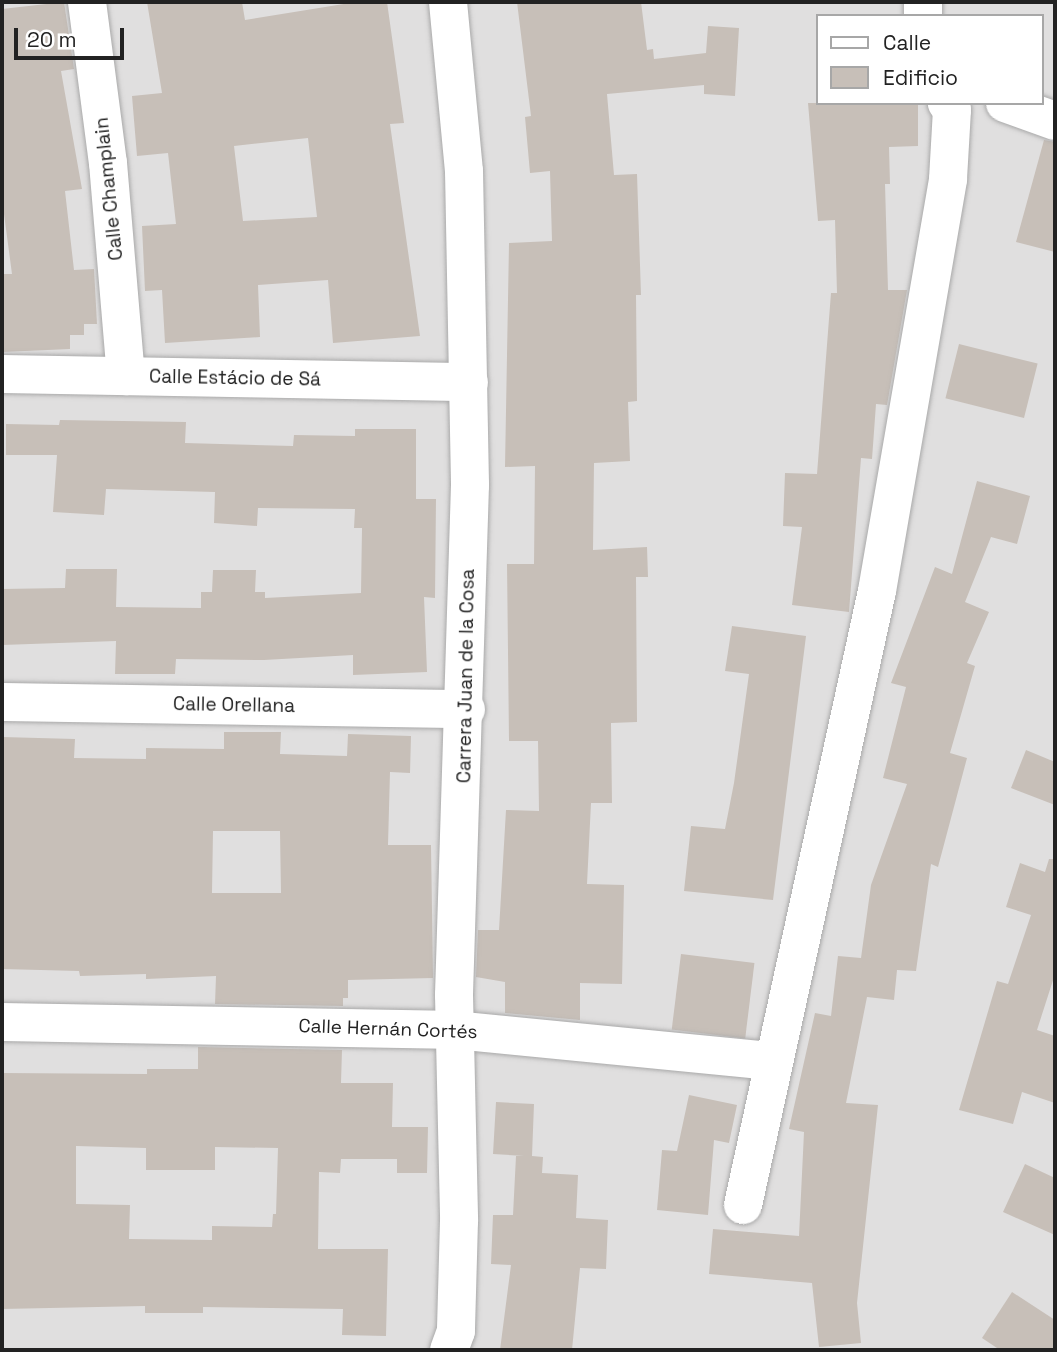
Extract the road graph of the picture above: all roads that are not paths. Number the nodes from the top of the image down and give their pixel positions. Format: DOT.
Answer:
graph roads {
  1 [pos="87,2"];
  2 [pos="448,2"];
  3 [pos="957,105"];
  4 [pos="1011,105"];
  5 [pos="1055,121"];
  6 [pos="2,374"];
  7 [pos="126,376"];
  8 [pos="469,382"];
  9 [pos="2,702"];
  10 [pos="466,709"];
  11 [pos="2,1022"];
  12 [pos="454,1030"];
  13 [pos="773,1060"];
  14 [pos="743,1205"];
  15 [pos="449,1350"];
  1 -- 7 [label="street, Calle Champlain"];
  2 -- 8 [label="street, Carrera Juan de la Cosa"];
  3 -- 13 [label="street"];
  4 -- 5 [label="street"];
  6 -- 7 [label="street, Calle Estácio de Sá"];
  7 -- 8 [label="street, Calle Estácio de Sá"];
  8 -- 10 [label="street, Carrera Juan de la Cosa"];
  9 -- 10 [label="street, Calle Orellana"];
  10 -- 12 [label="street, Carrera Juan de la Cosa"];
  11 -- 12 [label="street, Calle Hernán Cortés"];
  12 -- 13 [label="street, Calle Hernán Cortés"];
  12 -- 15 [label="street, Carrera Juan de la Cosa"];
  13 -- 14 [label="street"];
}
